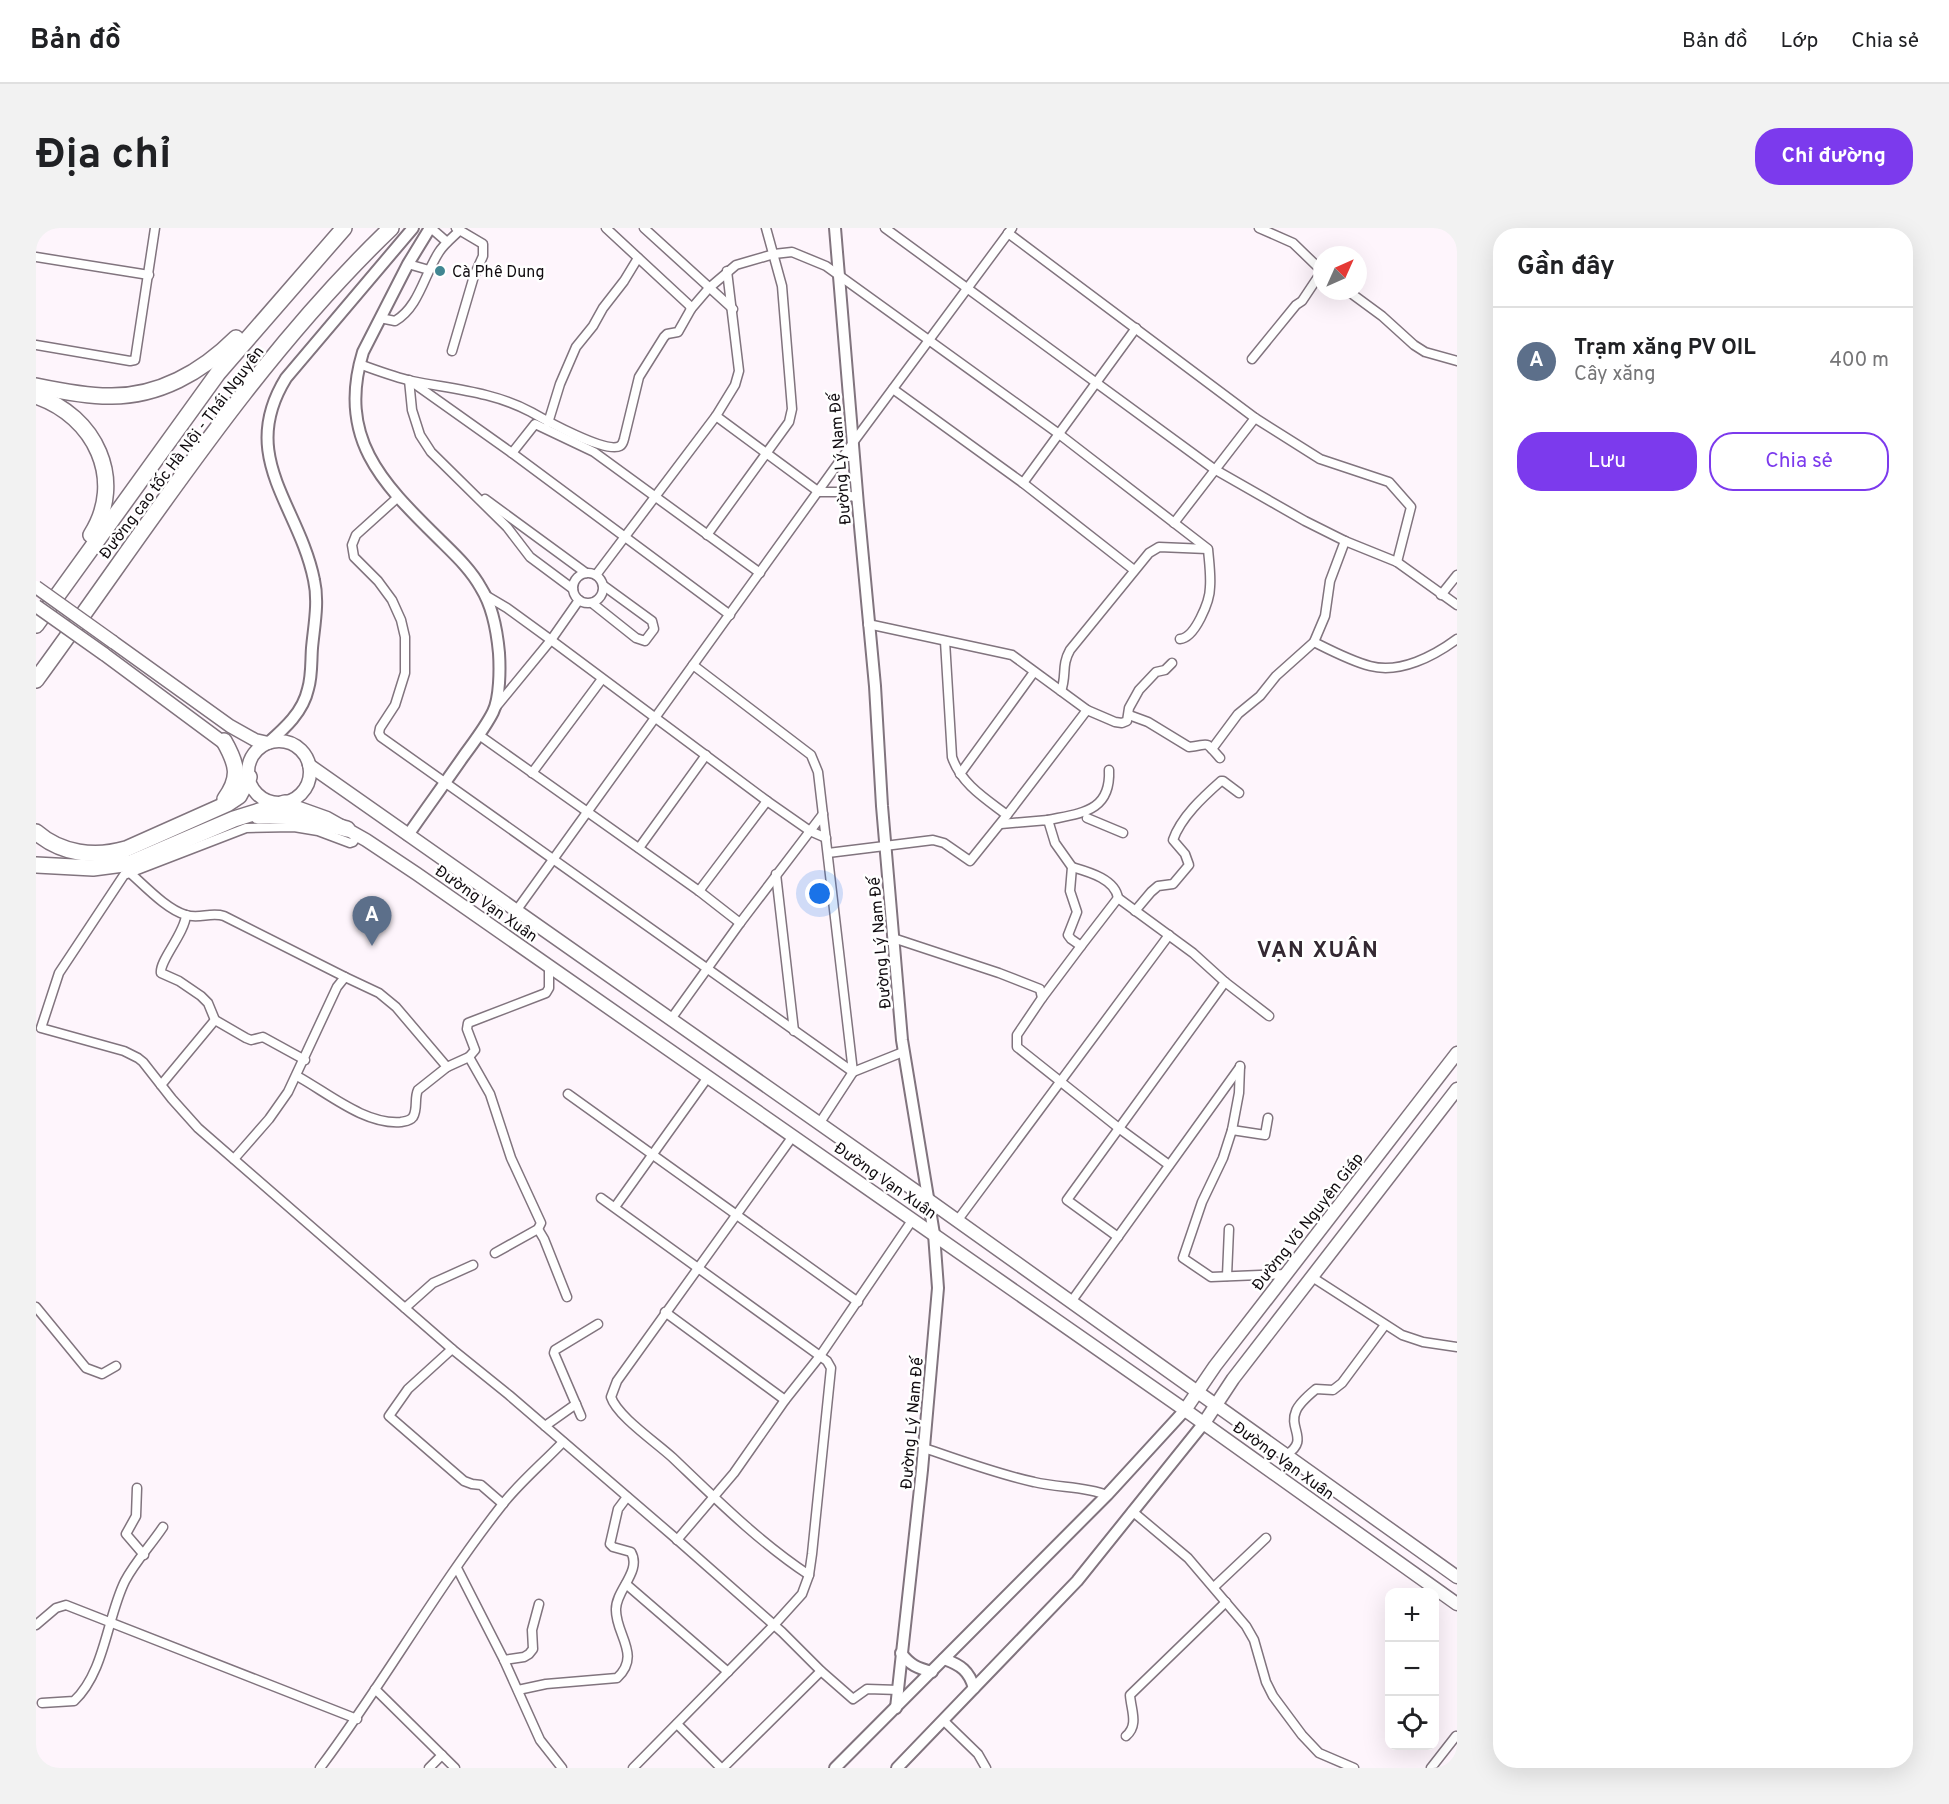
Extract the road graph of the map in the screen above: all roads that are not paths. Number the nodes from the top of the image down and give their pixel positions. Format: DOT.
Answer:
graph roads {
  1 [pos="155,228"];
  2 [pos="391,228"];
  3 [pos="413,228"];
  4 [pos="430,228"];
  5 [pos="606,228"];
  6 [pos="644,228"];
  7 [pos="766,228"];
  8 [pos="835,228"];
  9 [pos="885,228"];
  10 [pos="1259,228"];
  11 [pos="342,230"];
  12 [pos="458,230"];
  13 [pos="1272,230"];
  14 [pos="1010,231"];
  15 [pos="447,242"];
  16 [pos="774,254"];
  17 [pos="36,257"];
  18 [pos="638,258"];
  19 [pos="1313,262"];
  20 [pos="408,264"];
  21 [pos="429,270"];
  22 [pos="727,270"];
  23 [pos="149,275"];
  24 [pos="840,275"];
  25 [pos="1313,284"];
  26 [pos="709,288"];
  27 [pos="967,289"];
  28 [pos="1360,300"];
  29 [pos="691,309"];
  30 [pos="733,310"];
  31 [pos="380,318"];
  32 [pos="1136,328"];
  33 [pos="929,340"];
  34 [pos="36,345"];
  35 [pos="452,351"];
  36 [pos="1252,359"];
  37 [pos="1457,361"];
  38 [pos="359,364"];
  39 [pos="409,380"];
  40 [pos="1097,382"];
  41 [pos="36,386"];
  42 [pos="893,389"];
  43 [pos="36,396"];
  44 [pos="716,416"];
  45 [pos="1255,418"];
  46 [pos="537,421"];
  47 [pos="548,423"];
  48 [pos="1059,434"];
  49 [pos="852,444"];
  50 [pos="766,452"];
  51 [pos="512,453"];
  52 [pos="1214,469"];
  53 [pos="462,482"];
  54 [pos="1023,483"];
  55 [pos="819,492"];
  56 [pos="654,497"];
  57 [pos="397,498"];
  58 [pos="857,498"];
  59 [pos="160,506"];
  60 [pos="1174,523"];
  61 [pos="707,535"];
  62 [pos="625,537"];
  63 [pos="1344,541"];
  64 [pos="1208,549"];
  65 [pos="1397,562"];
  66 [pos="1134,570"];
  67 [pos="586,573"];
  68 [pos="760,573"];
  69 [pos="596,575"];
  70 [pos="1457,575"];
  71 [pos="603,586"];
  72 [pos="36,587"];
  73 [pos="573,589"];
  74 [pos="485,595"];
  75 [pos="1441,595"];
  76 [pos="579,600"];
  77 [pos="592,603"];
  78 [pos="1457,605"];
  79 [pos="36,606"];
  80 [pos="36,613"];
  81 [pos="729,615"];
  82 [pos="868,624"];
  83 [pos="36,625"];
  84 [pos="1180,639"];
  85 [pos="1457,639"];
  86 [pos="551,640"];
  87 [pos="945,641"];
  88 [pos="1314,642"];
  89 [pos="1172,663"];
  90 [pos="693,665"];
  91 [pos="1034,672"];
  92 [pos="602,679"];
  93 [pos="36,680"];
  94 [pos="1061,691"];
  95 [pos="36,692"];
  96 [pos="494,710"];
  97 [pos="1087,710"];
  98 [pos="1129,715"];
  99 [pos="655,717"];
  100 [pos="478,735"];
  101 [pos="225,741"];
  102 [pos="268,743"];
  103 [pos="1212,749"];
  104 [pos="706,755"];
  105 [pos="1220,758"];
  106 [pos="309,765"];
  107 [pos="1109,770"];
  108 [pos="532,773"];
  109 [pos="960,774"];
  110 [pos="249,777"];
  111 [pos="445,783"];
  112 [pos="1239,793"];
  113 [pos="767,801"];
  114 [pos="285,803"];
  115 [pos="220,808"];
  116 [pos="586,812"];
  117 [pos="823,814"];
  118 [pos="1008,815"];
  119 [pos="1083,816"];
  120 [pos="234,819"];
  121 [pos="1048,820"];
  122 [pos="1000,824"];
  123 [pos="810,831"];
  124 [pos="36,832"];
  125 [pos="353,832"];
  126 [pos="1123,833"];
  127 [pos="408,835"];
  128 [pos="826,838"];
  129 [pos="885,846"];
  130 [pos="639,848"];
  131 [pos="828,853"];
  132 [pos="552,860"];
  133 [pos="36,865"];
  134 [pos="1072,867"];
  135 [pos="129,872"];
  136 [pos="776,874"];
  137 [pos="699,891"];
  138 [pos="1118,898"];
  139 [pos="516,910"];
  140 [pos="1135,911"];
  141 [pos="186,915"];
  142 [pos="740,922"];
  143 [pos="1169,935"];
  144 [pos="893,938"];
  145 [pos="1081,946"];
  146 [pos="549,966"];
  147 [pos="706,968"];
  148 [pos="345,977"];
  149 [pos="1225,982"];
  150 [pos="1042,998"];
  151 [pos="1269,1016"];
  152 [pos="215,1020"];
  153 [pos="671,1020"];
  154 [pos="39,1028"];
  155 [pos="794,1030"];
  156 [pos="903,1052"];
  157 [pos="1457,1053"];
  158 [pos="469,1057"];
  159 [pos="305,1060"];
  160 [pos="447,1067"];
  161 [pos="853,1072"];
  162 [pos="297,1076"];
  163 [pos="708,1077"];
  164 [pos="1062,1082"];
  165 [pos="161,1085"];
  166 [pos="1457,1089"];
  167 [pos="568,1094"];
  168 [pos="1268,1118"];
  169 [pos="819,1124"];
  170 [pos="1119,1129"];
  171 [pos="1232,1130"];
  172 [pos="793,1136"];
  173 [pos="653,1155"];
  174 [pos="234,1160"];
  175 [pos="1169,1165"];
  176 [pos="601,1198"];
  177 [pos="927,1199"];
  178 [pos="615,1207"];
  179 [pos="738,1215"];
  180 [pos="914,1220"];
  181 [pos="957,1221"];
  182 [pos="538,1229"];
  183 [pos="1229,1229"];
  184 [pos="934,1234"];
  185 [pos="1118,1237"];
  186 [pos="495,1253"];
  187 [pos="1304,1253"];
  188 [pos="473,1265"];
  189 [pos="1320,1266"];
  190 [pos="697,1267"];
  191 [pos="1287,1274"];
  192 [pos="1227,1276"];
  193 [pos="1312,1277"];
  194 [pos="567,1297"];
  195 [pos="858,1302"];
  196 [pos="1071,1302"];
  197 [pos="36,1307"];
  198 [pos="405,1308"];
  199 [pos="665,1312"];
  200 [pos="598,1324"];
  201 [pos="1385,1325"];
  202 [pos="1457,1347"];
  203 [pos="452,1349"];
  204 [pos="820,1356"];
  205 [pos="116,1366"];
  206 [pos="1197,1392"];
  207 [pos="785,1400"];
  208 [pos="576,1404"];
  209 [pos="1216,1405"];
  210 [pos="1185,1410"];
  211 [pos="581,1416"];
  212 [pos="1204,1423"];
  213 [pos="545,1426"];
  214 [pos="563,1442"];
  215 [pos="924,1448"];
  216 [pos="1286,1455"];
  217 [pos="137,1488"];
  218 [pos="1107,1495"];
  219 [pos="627,1497"];
  220 [pos="714,1498"];
  221 [pos="503,1504"];
  222 [pos="1132,1511"];
  223 [pos="163,1527"];
  224 [pos="1266,1538"];
  225 [pos="677,1540"];
  226 [pos="144,1555"];
  227 [pos="457,1568"];
  228 [pos="809,1575"];
  229 [pos="1457,1577"];
  230 [pos="626,1584"];
  231 [pos="1214,1587"];
  232 [pos="1226,1602"];
  233 [pos="539,1604"];
  234 [pos="1457,1604"];
  235 [pos="111,1624"];
  236 [pos="36,1625"];
  237 [pos="774,1625"];
  238 [pos="901,1653"];
  239 [pos="944,1659"];
  240 [pos="504,1660"];
  241 [pos="820,1671"];
  242 [pos="728,1672"];
  243 [pos="932,1672"];
  244 [pos="974,1688"];
  245 [pos="375,1689"];
  246 [pos="518,1690"];
  247 [pos="899,1690"];
  248 [pos="42,1703"];
  249 [pos="896,1708"];
  250 [pos="357,1719"];
  251 [pos="943,1720"];
  252 [pos="677,1724"];
  253 [pos="1126,1736"];
  254 [pos="1456,1736"];
  255 [pos="442,1755"];
  256 [pos="320,1768"];
  257 [pos="429,1768"];
  258 [pos="455,1768"];
  259 [pos="562,1768"];
  260 [pos="633,1768"];
  261 [pos="722,1768"];
  262 [pos="835,1768"];
  263 [pos="897,1768"];
  264 [pos="986,1768"];
  265 [pos="1354,1768"];
  266 [pos="1431,1768"];
  1 -- 23 [label="street"];
  2 -- 59 [label="highway, Đường cao tốc Hà Nội - Thái Nguyên"];
  3 -- 102 [label="street"];
  4 -- 15 [label="street"];
  4 -- 20 [label="street"];
  5 -- 18 [label="street"];
  6 -- 26 [label="street"];
  7 -- 16 [label="street"];
  8 -- 24 [label="street, Đường Lý Nam Đế"];
  9 -- 27 [label="street"];
  10 -- 13 [label="street"];
  11 -- 41 [label="highway"];
  11 -- 83 [label="highway, Đường cao tốc Hà Nội - Thái Nguyên"];
  12 -- 15 [label="street"];
  12 -- 35 [label="street"];
  13 -- 19 [label="street"];
  14 -- 27 [label="street"];
  14 -- 32 [label="street"];
  15 -- 21 [label="street"];
  16 -- 22 [label="street"];
  16 -- 24 [label="street"];
  16 -- 50 [label="street"];
  17 -- 23 [label="street"];
  18 -- 29 [label="street"];
  18 -- 47 [label="street"];
  20 -- 21 [label="street"];
  20 -- 31 [label="street"];
  21 -- 31 [label="street"];
  22 -- 26 [label="street"];
  22 -- 30 [label="street"];
  23 -- 34 [label="street"];
  24 -- 33 [label="street"];
  24 -- 49 [label="street, Đường Lý Nam Đế"];
  25 -- 36 [label="street"];
  26 -- 29 [label="street"];
  26 -- 30 [label="street"];
  27 -- 33 [label="street"];
  27 -- 40 [label="street"];
  28 -- 37 [label="street"];
  29 -- 47 [label="street"];
  30 -- 44 [label="street"];
  31 -- 38 [label="street"];
  32 -- 40 [label="street"];
  32 -- 45 [label="street"];
  33 -- 42 [label="street"];
  33 -- 48 [label="street"];
  38 -- 39 [label="street"];
  38 -- 57 [label="street"];
  39 -- 46 [label="street"];
  39 -- 51 [label="street"];
  39 -- 53 [label="street"];
  40 -- 48 [label="street"];
  40 -- 52 [label="street"];
  42 -- 49 [label="street"];
  42 -- 54 [label="street"];
  43 -- 80 [label="highway"];
  44 -- 50 [label="street"];
  44 -- 56 [label="street"];
  45 -- 52 [label="street"];
  45 -- 65 [label="street"];
  46 -- 47 [label="street"];
  46 -- 51 [label="street"];
  46 -- 56 [label="street"];
  48 -- 54 [label="street"];
  48 -- 60 [label="street"];
  49 -- 55 [label="street"];
  49 -- 58 [label="street, Đường Lý Nam Đế"];
  50 -- 55 [label="street"];
  50 -- 61 [label="street"];
  51 -- 62 [label="street"];
  52 -- 60 [label="street"];
  52 -- 63 [label="street"];
  53 -- 67 [label="street"];
  53 -- 73 [label="street"];
  54 -- 66 [label="street"];
  55 -- 58 [label="street"];
  55 -- 68 [label="street"];
  56 -- 61 [label="street"];
  56 -- 62 [label="street"];
  57 -- 74 [label="street"];
  57 -- 111 [label="street"];
  58 -- 82 [label="street, Đường Lý Nam Đế"];
  59 -- 93 [label="highway, Đường cao tốc Hà Nội - Thái Nguyên"];
  59 -- 95 [label="highway"];
  60 -- 64 [label="street"];
  61 -- 68 [label="street"];
  62 -- 69 [label="street"];
  62 -- 81 [label="street"];
  63 -- 65 [label="street"];
  63 -- 88 [label="street"];
  64 -- 66 [label="street"];
  64 -- 84 [label="street"];
  65 -- 75 [label="street"];
  66 -- 94 [label="street"];
  67 -- 69 [label="street"];
  67 -- 73 [label="street"];
  68 -- 81 [label="street"];
  69 -- 71 [label="street"];
  70 -- 75 [label="street"];
  71 -- 77 [label="street"];
  71 -- 77 [label="street"];
  72 -- 102 [label="main road, bridge"];
  73 -- 76 [label="street"];
  74 -- 86 [label="street"];
  74 -- 96 [label="street"];
  75 -- 78 [label="street"];
  76 -- 77 [label="street"];
  76 -- 86 [label="street"];
  79 -- 101 [label="main road, bridge"];
  81 -- 90 [label="street"];
  82 -- 87 [label="street"];
  82 -- 129 [label="street, Đường Lý Nam Đế"];
  85 -- 88 [label="street"];
  86 -- 92 [label="street"];
  86 -- 96 [label="street"];
  87 -- 91 [label="street"];
  87 -- 109 [label="street"];
  88 -- 103 [label="street"];
  89 -- 98 [label="street"];
  90 -- 99 [label="street"];
  90 -- 117 [label="street"];
  91 -- 94 [label="street"];
  91 -- 109 [label="street"];
  92 -- 99 [label="street"];
  92 -- 108 [label="street"];
  94 -- 97 [label="street"];
  96 -- 100 [label="street"];
  97 -- 98 [label="street"];
  97 -- 118 [label="street"];
  98 -- 103 [label="street"];
  99 -- 104 [label="street"];
  99 -- 116 [label="street"];
  100 -- 108 [label="street"];
  100 -- 111 [label="street"];
  101 -- 110 [label="main road"];
  101 -- 115 [label="highway"];
  102 -- 106 [label="main road"];
  102 -- 110 [label="main road"];
  103 -- 105 [label="street"];
  104 -- 113 [label="street"];
  104 -- 130 [label="street"];
  106 -- 114 [label="main road"];
  106 -- 127 [label="main road, Đường Vạn Xuân"];
  107 -- 119 [label="street"];
  108 -- 116 [label="street"];
  109 -- 118 [label="street"];
  110 -- 114 [label="main road"];
  110 -- 115 [label="highway"];
  111 -- 127 [label="street"];
  111 -- 132 [label="street"];
  112 -- 140 [label="street"];
  113 -- 123 [label="street"];
  113 -- 137 [label="street"];
  114 -- 120 [label="highway"];
  114 -- 125 [label="main road, Đường Vạn Xuân"];
  115 -- 124 [label="highway"];
  116 -- 130 [label="street"];
  116 -- 132 [label="street"];
  117 -- 123 [label="street"];
  117 -- 128 [label="street"];
  118 -- 122 [label="street"];
  119 -- 121 [label="street"];
  119 -- 126 [label="street"];
  120 -- 125 [label="highway"];
  120 -- 133 [label="highway"];
  121 -- 122 [label="street"];
  121 -- 134 [label="street"];
  122 -- 129 [label="street"];
  123 -- 128 [label="street"];
  123 -- 136 [label="street"];
  125 -- 135 [label="street"];
  125 -- 146 [label="main road, Đường Vạn Xuân"];
  127 -- 139 [label="main road, Đường Vạn Xuân"];
  128 -- 131 [label="street"];
  129 -- 131 [label="street"];
  129 -- 144 [label="street, Đường Lý Nam Đế"];
  130 -- 137 [label="street"];
  131 -- 161 [label="street"];
  132 -- 139 [label="street"];
  132 -- 147 [label="street"];
  134 -- 138 [label="street"];
  134 -- 145 [label="street"];
  135 -- 141 [label="street"];
  135 -- 154 [label="street"];
  136 -- 142 [label="street"];
  136 -- 155 [label="street"];
  137 -- 142 [label="street"];
  138 -- 140 [label="street"];
  138 -- 145 [label="street"];
  139 -- 153 [label="main road, Đường Vạn Xuân"];
  140 -- 143 [label="street"];
  141 -- 148 [label="street"];
  141 -- 152 [label="street"];
  142 -- 147 [label="street"];
  143 -- 149 [label="street"];
  143 -- 164 [label="street"];
  144 -- 150 [label="street"];
  144 -- 156 [label="street, Đường Lý Nam Đế"];
  145 -- 150 [label="street"];
  146 -- 158 [label="street"];
  146 -- 163 [label="main road, Đường Vạn Xuân"];
  147 -- 153 [label="street"];
  147 -- 155 [label="street"];
  148 -- 159 [label="street"];
  148 -- 160 [label="street"];
  149 -- 151 [label="street"];
  149 -- 170 [label="street"];
  150 -- 164 [label="street"];
  152 -- 159 [label="street"];
  152 -- 165 [label="street"];
  153 -- 169 [label="main road, Đường Vạn Xuân"];
  154 -- 165 [label="street"];
  155 -- 161 [label="street"];
  156 -- 161 [label="street"];
  156 -- 177 [label="street, Đường Lý Nam Đế"];
  157 -- 187 [label="main road, Đường Võ Nguyên Giáp"];
  158 -- 160 [label="street"];
  158 -- 182 [label="street"];
  159 -- 162 [label="street"];
  160 -- 162 [label="street"];
  161 -- 169 [label="street"];
  162 -- 174 [label="street"];
  163 -- 172 [label="main road, Đường Vạn Xuân"];
  163 -- 173 [label="street"];
  164 -- 170 [label="street"];
  164 -- 181 [label="street"];
  165 -- 174 [label="street"];
  166 -- 189 [label="main road"];
  167 -- 173 [label="street"];
  168 -- 171 [label="street"];
  169 -- 177 [label="main road, Đường Vạn Xuân"];
  170 -- 175 [label="street"];
  170 -- 185 [label="street"];
  171 -- 175 [label="street"];
  171 -- 192 [label="street"];
  172 -- 179 [label="street"];
  172 -- 180 [label="main road, Đường Vạn Xuân"];
  173 -- 178 [label="street"];
  173 -- 179 [label="street"];
  174 -- 198 [label="street"];
  175 -- 185 [label="street"];
  176 -- 178 [label="street"];
  177 -- 181 [label="main road, Đường Vạn Xuân"];
  177 -- 184 [label="street, Đường Lý Nam Đế"];
  178 -- 190 [label="street"];
  179 -- 190 [label="street"];
  179 -- 195 [label="street"];
  180 -- 184 [label="main road, Đường Vạn Xuân"];
  180 -- 195 [label="street"];
  181 -- 196 [label="main road, Đường Vạn Xuân"];
  182 -- 186 [label="street"];
  182 -- 194 [label="street"];
  183 -- 192 [label="street"];
  184 -- 210 [label="main road, Đường Vạn Xuân"];
  184 -- 215 [label="street, Đường Lý Nam Đế"];
  185 -- 196 [label="street"];
  187 -- 189 [label="main road"];
  187 -- 191 [label="main road, Đường Võ Nguyên Giáp"];
  188 -- 198 [label="street"];
  189 -- 193 [label="main road"];
  190 -- 199 [label="street"];
  190 -- 204 [label="street"];
  191 -- 192 [label="street"];
  191 -- 206 [label="main road, Đường Võ Nguyên Giáp"];
  193 -- 201 [label="street"];
  193 -- 209 [label="main road"];
  195 -- 204 [label="street"];
  196 -- 206 [label="main road, Đường Vạn Xuân"];
  197 -- 205 [label="street"];
  198 -- 203 [label="street"];
  199 -- 207 [label="street"];
  199 -- 220 [label="street"];
  200 -- 208 [label="street"];
  201 -- 202 [label="street"];
  201 -- 216 [label="street"];
  203 -- 213 [label="street"];
  203 -- 221 [label="street"];
  204 -- 207 [label="street"];
  204 -- 228 [label="street"];
  206 -- 209 [label="main road, Đường Vạn Xuân"];
  206 -- 210 [label="main road, Đường Võ Nguyên Giáp"];
  207 -- 220 [label="street"];
  208 -- 211 [label="street"];
  208 -- 213 [label="street"];
  209 -- 212 [label="main road"];
  209 -- 216 [label="main road, Đường Vạn Xuân"];
  210 -- 212 [label="main road, Đường Vạn Xuân"];
  210 -- 218 [label="street"];
  212 -- 222 [label="street"];
  212 -- 234 [label="main road, Đường Vạn Xuân"];
  213 -- 214 [label="street"];
  214 -- 219 [label="street"];
  214 -- 221 [label="street"];
  215 -- 218 [label="street"];
  215 -- 238 [label="street, Đường Lý Nam Đế"];
  216 -- 229 [label="main road, Đường Vạn Xuân"];
  217 -- 226 [label="street"];
  218 -- 239 [label="street"];
  219 -- 225 [label="street"];
  219 -- 230 [label="street"];
  220 -- 225 [label="street"];
  220 -- 228 [label="street"];
  221 -- 227 [label="street"];
  222 -- 231 [label="street"];
  222 -- 244 [label="street"];
  223 -- 226 [label="street"];
  224 -- 231 [label="street"];
  225 -- 237 [label="street"];
  226 -- 235 [label="street"];
  227 -- 240 [label="street"];
  227 -- 245 [label="street"];
  228 -- 237 [label="street"];
  230 -- 242 [label="street"];
  230 -- 246 [label="street"];
  231 -- 232 [label="street"];
  232 -- 253 [label="street"];
  232 -- 265 [label="street"];
  233 -- 240 [label="street"];
  235 -- 236 [label="street"];
  235 -- 248 [label="street"];
  235 -- 250 [label="street"];
  237 -- 241 [label="street"];
  237 -- 242 [label="street"];
  238 -- 243 [label="street"];
  238 -- 247 [label="street, Đường Lý Nam Đế"];
  239 -- 243 [label="street"];
  239 -- 244 [label="street"];
  240 -- 246 [label="street"];
  241 -- 247 [label="street"];
  241 -- 261 [label="street"];
  242 -- 252 [label="street"];
  243 -- 249 [label="street"];
  244 -- 251 [label="street"];
  245 -- 250 [label="street"];
  245 -- 255 [label="street"];
  246 -- 259 [label="street"];
  247 -- 249 [label="street, Đường Lý Nam Đế"];
  249 -- 262 [label="street"];
  250 -- 256 [label="street"];
  251 -- 263 [label="street"];
  251 -- 264 [label="street"];
  252 -- 260 [label="street"];
  252 -- 261 [label="street"];
  254 -- 266 [label="street"];
  255 -- 257 [label="street"];
  255 -- 258 [label="street"];
}
